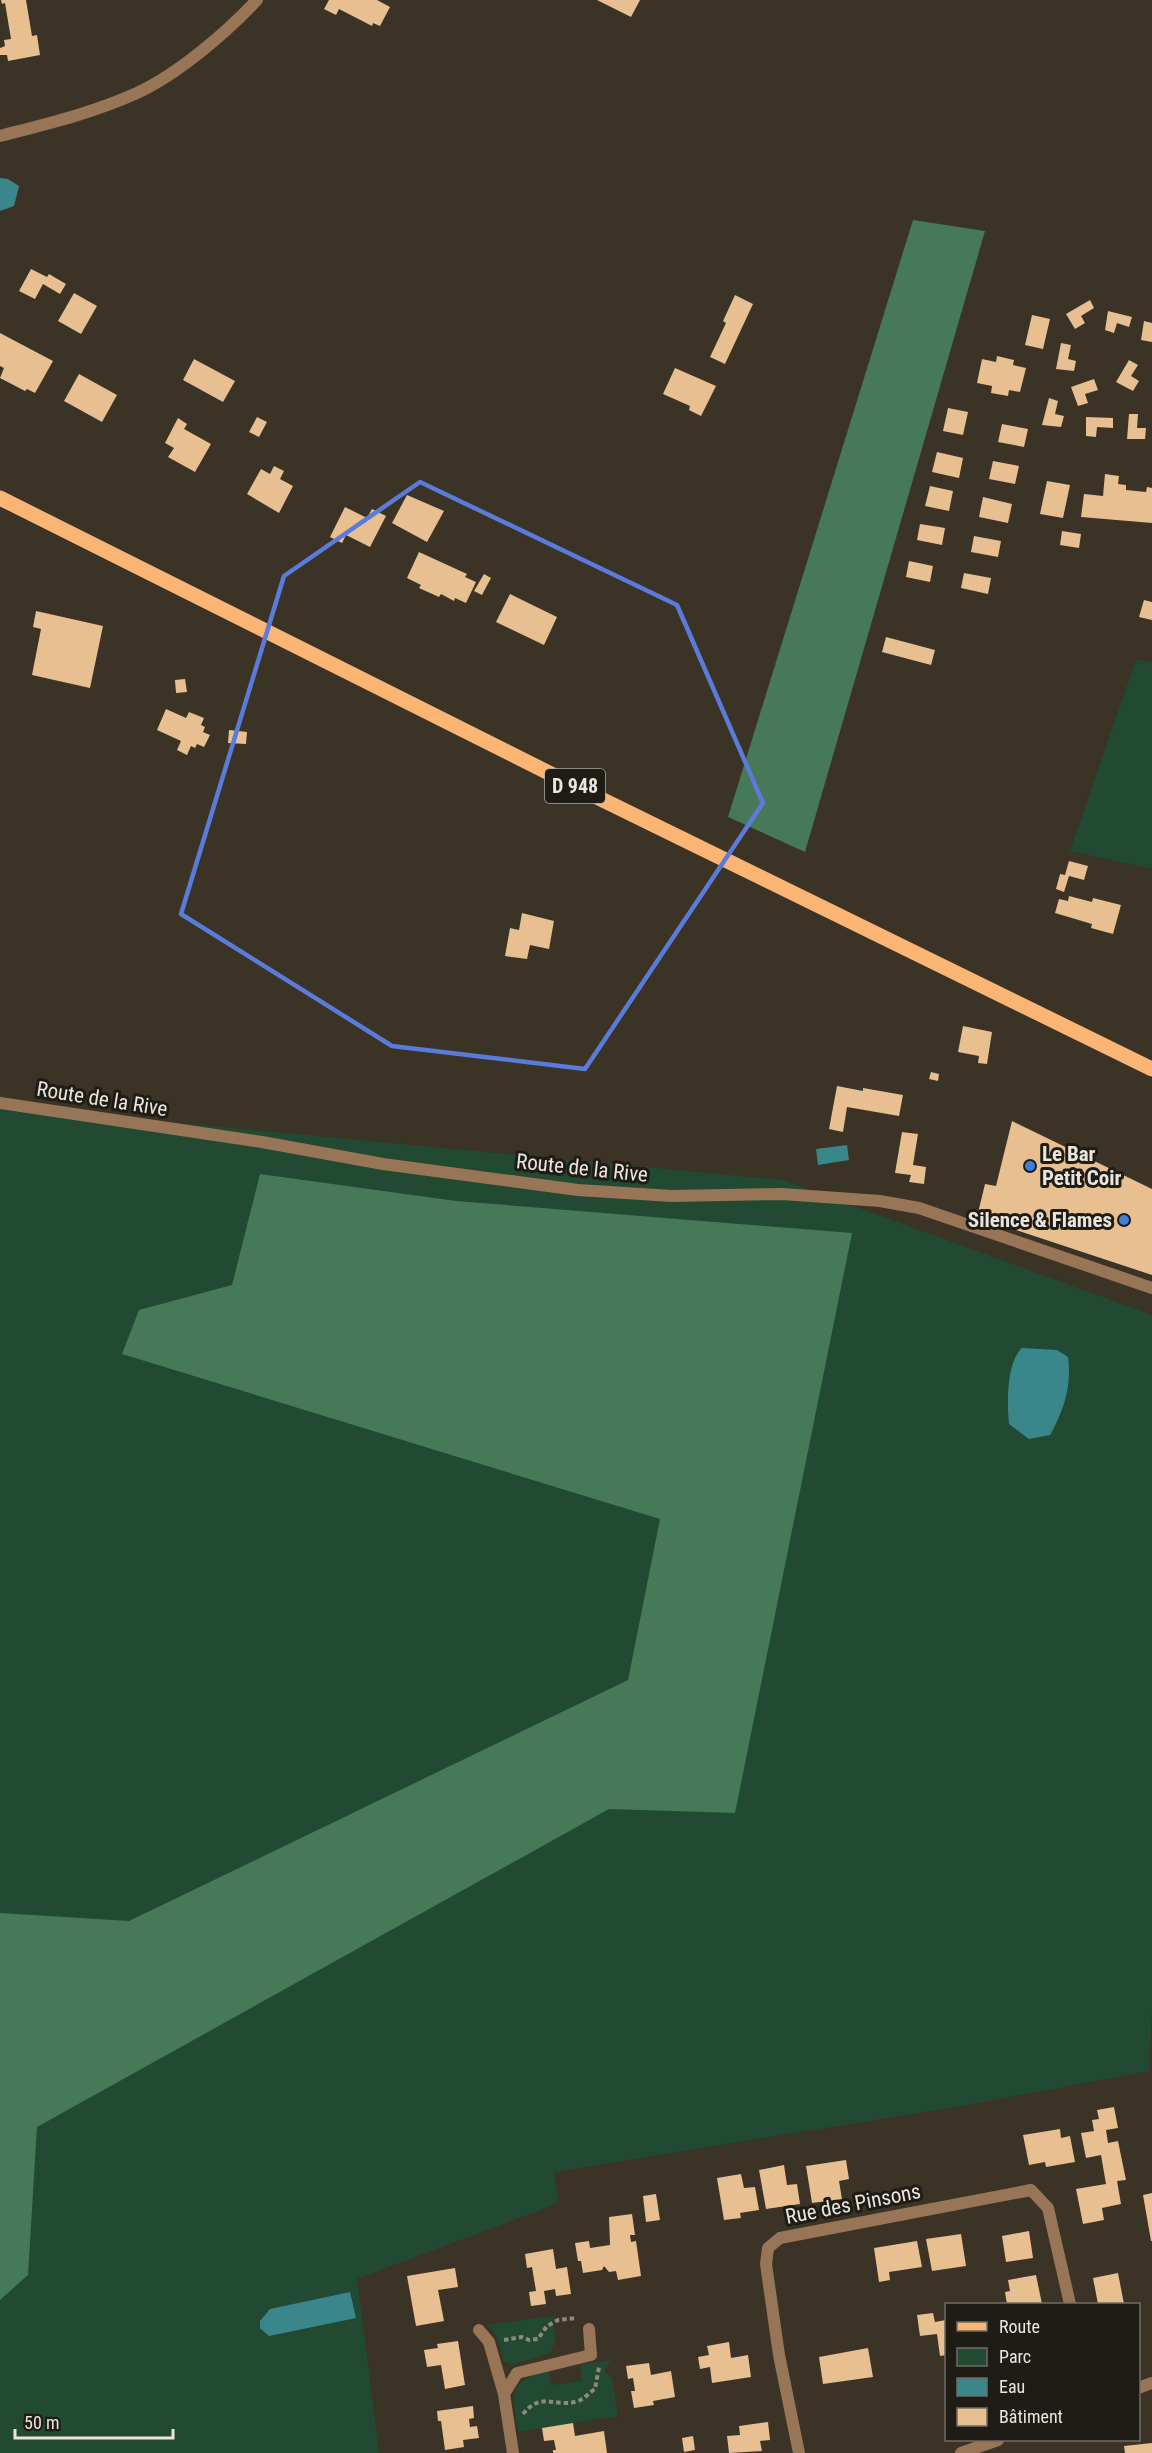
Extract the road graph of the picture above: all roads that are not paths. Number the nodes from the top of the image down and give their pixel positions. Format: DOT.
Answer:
graph roads {
  1 [pos="257,0"];
  2 [pos="0,136"];
  3 [pos="0,498"];
  4 [pos="1152,1069"];
  5 [pos="0,1103"];
  6 [pos="1152,1288"];
  7 [pos="1070,2303"];
  8 [pos="479,2330"];
  9 [pos="589,2330"];
  10 [pos="504,2394"];
  11 [pos="993,2441"];
  12 [pos="513,2453"];
  13 [pos="799,2453"];
  14 [pos="961,2453"];
  1 -- 2 [label="street"];
  3 -- 4 [label="main road, D 948"];
  5 -- 6 [label="street, Route de la Rive"];
  7 -- 13 [label="street, Rue des Pinsons"];
  8 -- 10 [label="street"];
  9 -- 10 [label="street"];
  10 -- 12 [label="street"];
  11 -- 14 [label="street"];
}
